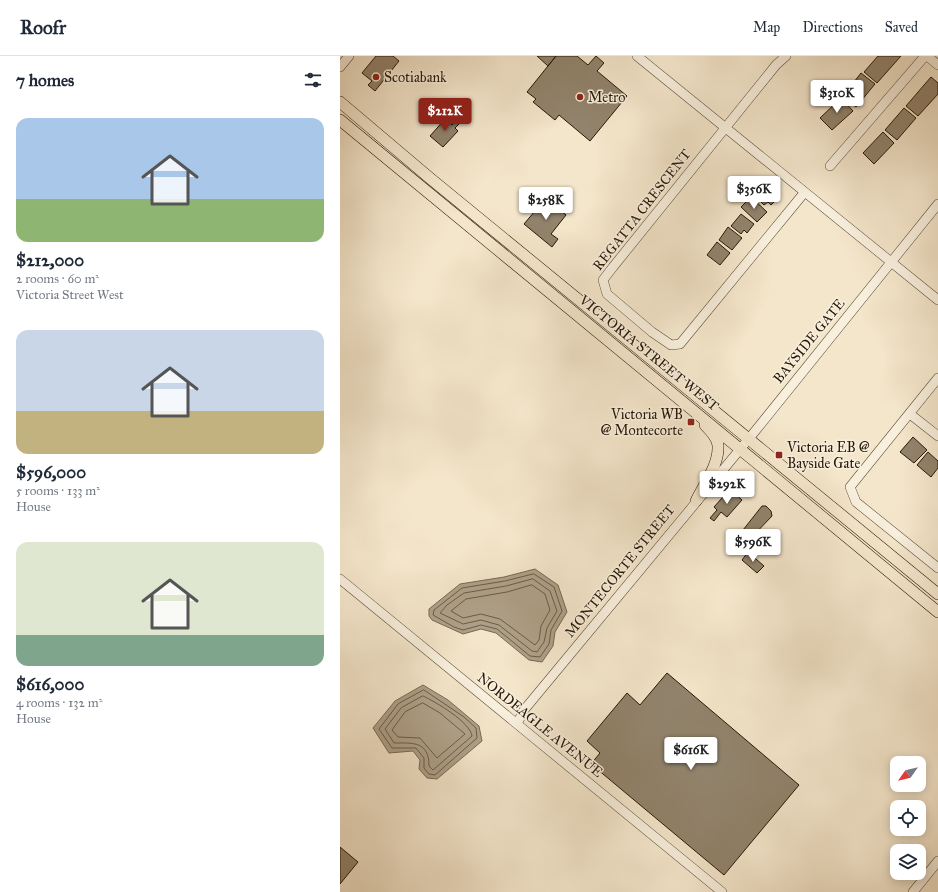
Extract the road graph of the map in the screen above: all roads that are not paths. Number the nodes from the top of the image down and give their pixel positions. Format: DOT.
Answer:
graph roads {
  1 [pos="349,56"];
  2 [pos="637,56"];
  3 [pos="786,56"];
  4 [pos="926,56"];
  5 [pos="938,65"];
  6 [pos="340,67"];
  7 [pos="340,102"];
  8 [pos="340,120"];
  9 [pos="725,128"];
  10 [pos="830,166"];
  11 [pos="804,193"];
  12 [pos="938,204"];
  13 [pos="891,262"];
  14 [pos="938,300"];
  15 [pos="938,378"];
  16 [pos="678,397"];
  17 [pos="910,414"];
  18 [pos="938,436"];
  19 [pos="748,438"];
  20 [pos="740,448"];
  21 [pos="696,501"];
  22 [pos="938,568"];
  23 [pos="340,579"];
  24 [pos="938,594"];
  25 [pos="938,612"];
  26 [pos="517,724"];
  27 [pos="938,861"];
  28 [pos="722,892"];
  29 [pos="913,892"];
  1 -- 6 [label="street"];
  2 -- 9 [label="street"];
  3 -- 9 [label="street"];
  4 -- 5 [label="street"];
  4 -- 10 [label="street"];
  7 -- 19 [label="main road, VICTORIA STREET WEST"];
  8 -- 16 [label="main road, VICTORIA STREET WEST"];
  9 -- 11 [label="street"];
  9 -- 11 [label="street, REGATTA CRESCENT"];
  11 -- 13 [label="street"];
  12 -- 13 [label="street, BAYSIDE GATE"];
  13 -- 14 [label="street"];
  13 -- 19 [label="street, BAYSIDE GATE"];
  15 -- 17 [label="street"];
  16 -- 20 [label="main road, VICTORIA STREET WEST"];
  16 -- 21 [label="main road"];
  17 -- 18 [label="street"];
  17 -- 22 [label="street"];
  19 -- 20 [label="street, MONTECORTE STREET"];
  19 -- 24 [label="main road, VICTORIA STREET WEST"];
  20 -- 21 [label="street, MONTECORTE STREET"];
  20 -- 25 [label="main road, VICTORIA STREET WEST"];
  21 -- 26 [label="street, MONTECORTE STREET"];
  23 -- 26 [label="street, NORDEAGLE AVENUE"];
  26 -- 28 [label="street, NORDEAGLE AVENUE"];
  27 -- 29 [label="street"];
}
